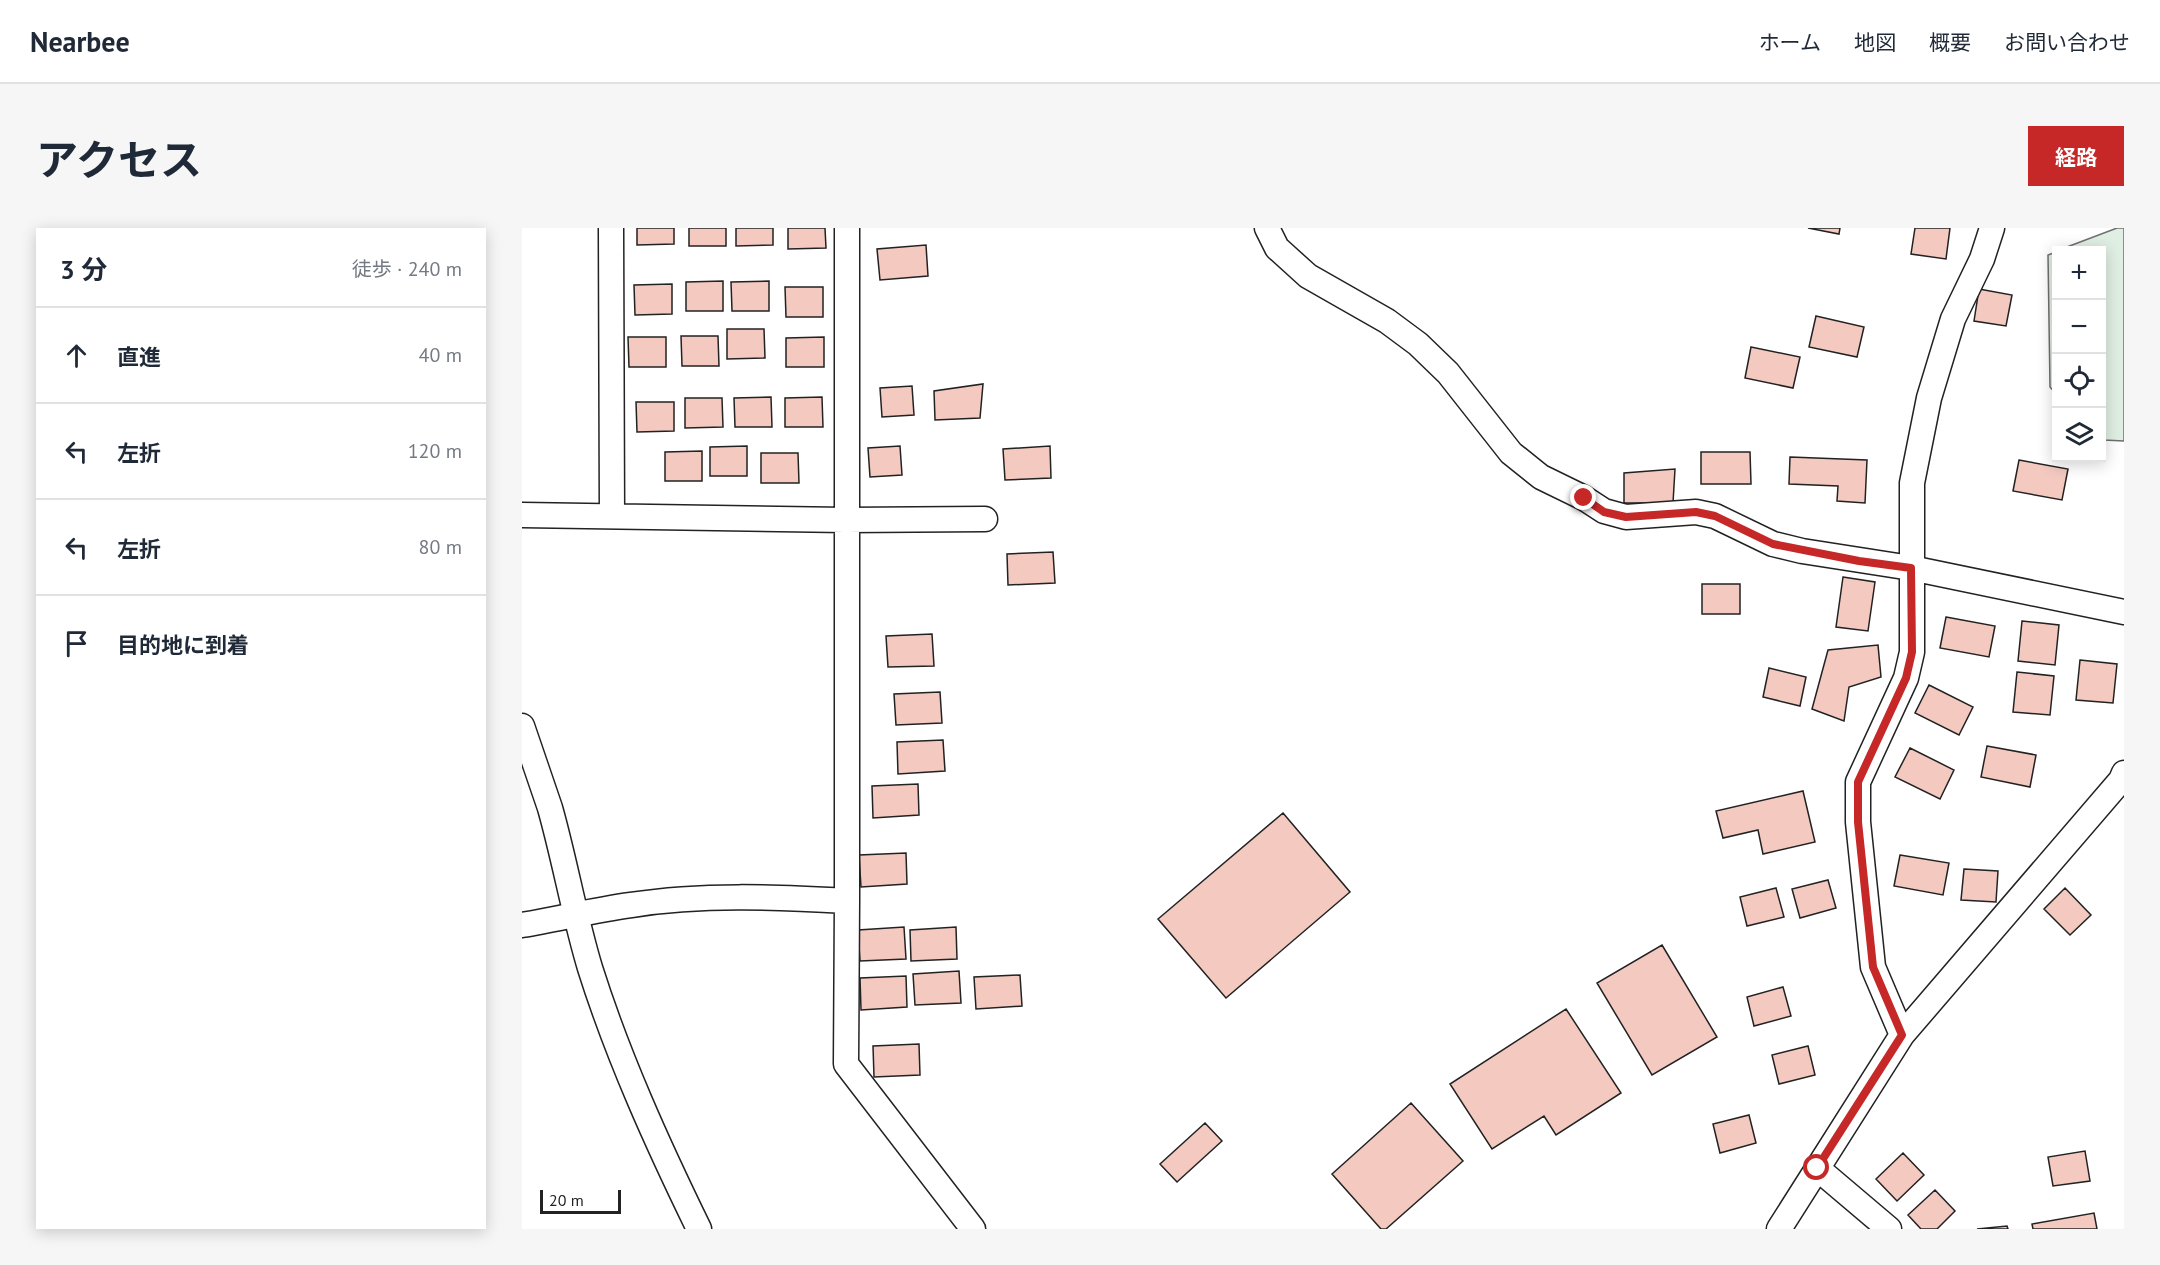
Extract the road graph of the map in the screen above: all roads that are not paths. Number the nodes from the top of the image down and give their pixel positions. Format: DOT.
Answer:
graph roads {
  1 [pos="611,228"];
  2 [pos="847,228"];
  3 [pos="1267,228"];
  4 [pos="1992,228"];
  5 [pos="522,515"];
  6 [pos="612,516"];
  7 [pos="985,519"];
  8 [pos="845,520"];
  9 [pos="1911,568"];
  10 [pos="2124,612"];
  11 [pos="522,726"];
  12 [pos="2124,773"];
  13 [pos="847,901"];
  14 [pos="575,916"];
  15 [pos="522,925"];
  16 [pos="1902,1035"];
  17 [pos="1817,1168"];
  18 [pos="696,1228"];
  19 [pos="973,1229"];
  20 [pos="1779,1229"];
  21 [pos="1889,1229"];
  1 -- 6 [label="street"];
  2 -- 8 [label="street"];
  3 -- 9 [label="street"];
  4 -- 9 [label="street"];
  5 -- 6 [label="street"];
  6 -- 8 [label="street"];
  7 -- 8 [label="street"];
  8 -- 13 [label="street"];
  9 -- 10 [label="street"];
  9 -- 16 [label="street"];
  11 -- 14 [label="street"];
  12 -- 16 [label="street"];
  13 -- 14 [label="street"];
  13 -- 19 [label="street"];
  14 -- 15 [label="street"];
  14 -- 18 [label="street"];
  16 -- 17 [label="street"];
  17 -- 20 [label="street"];
  17 -- 21 [label="street"];
}
